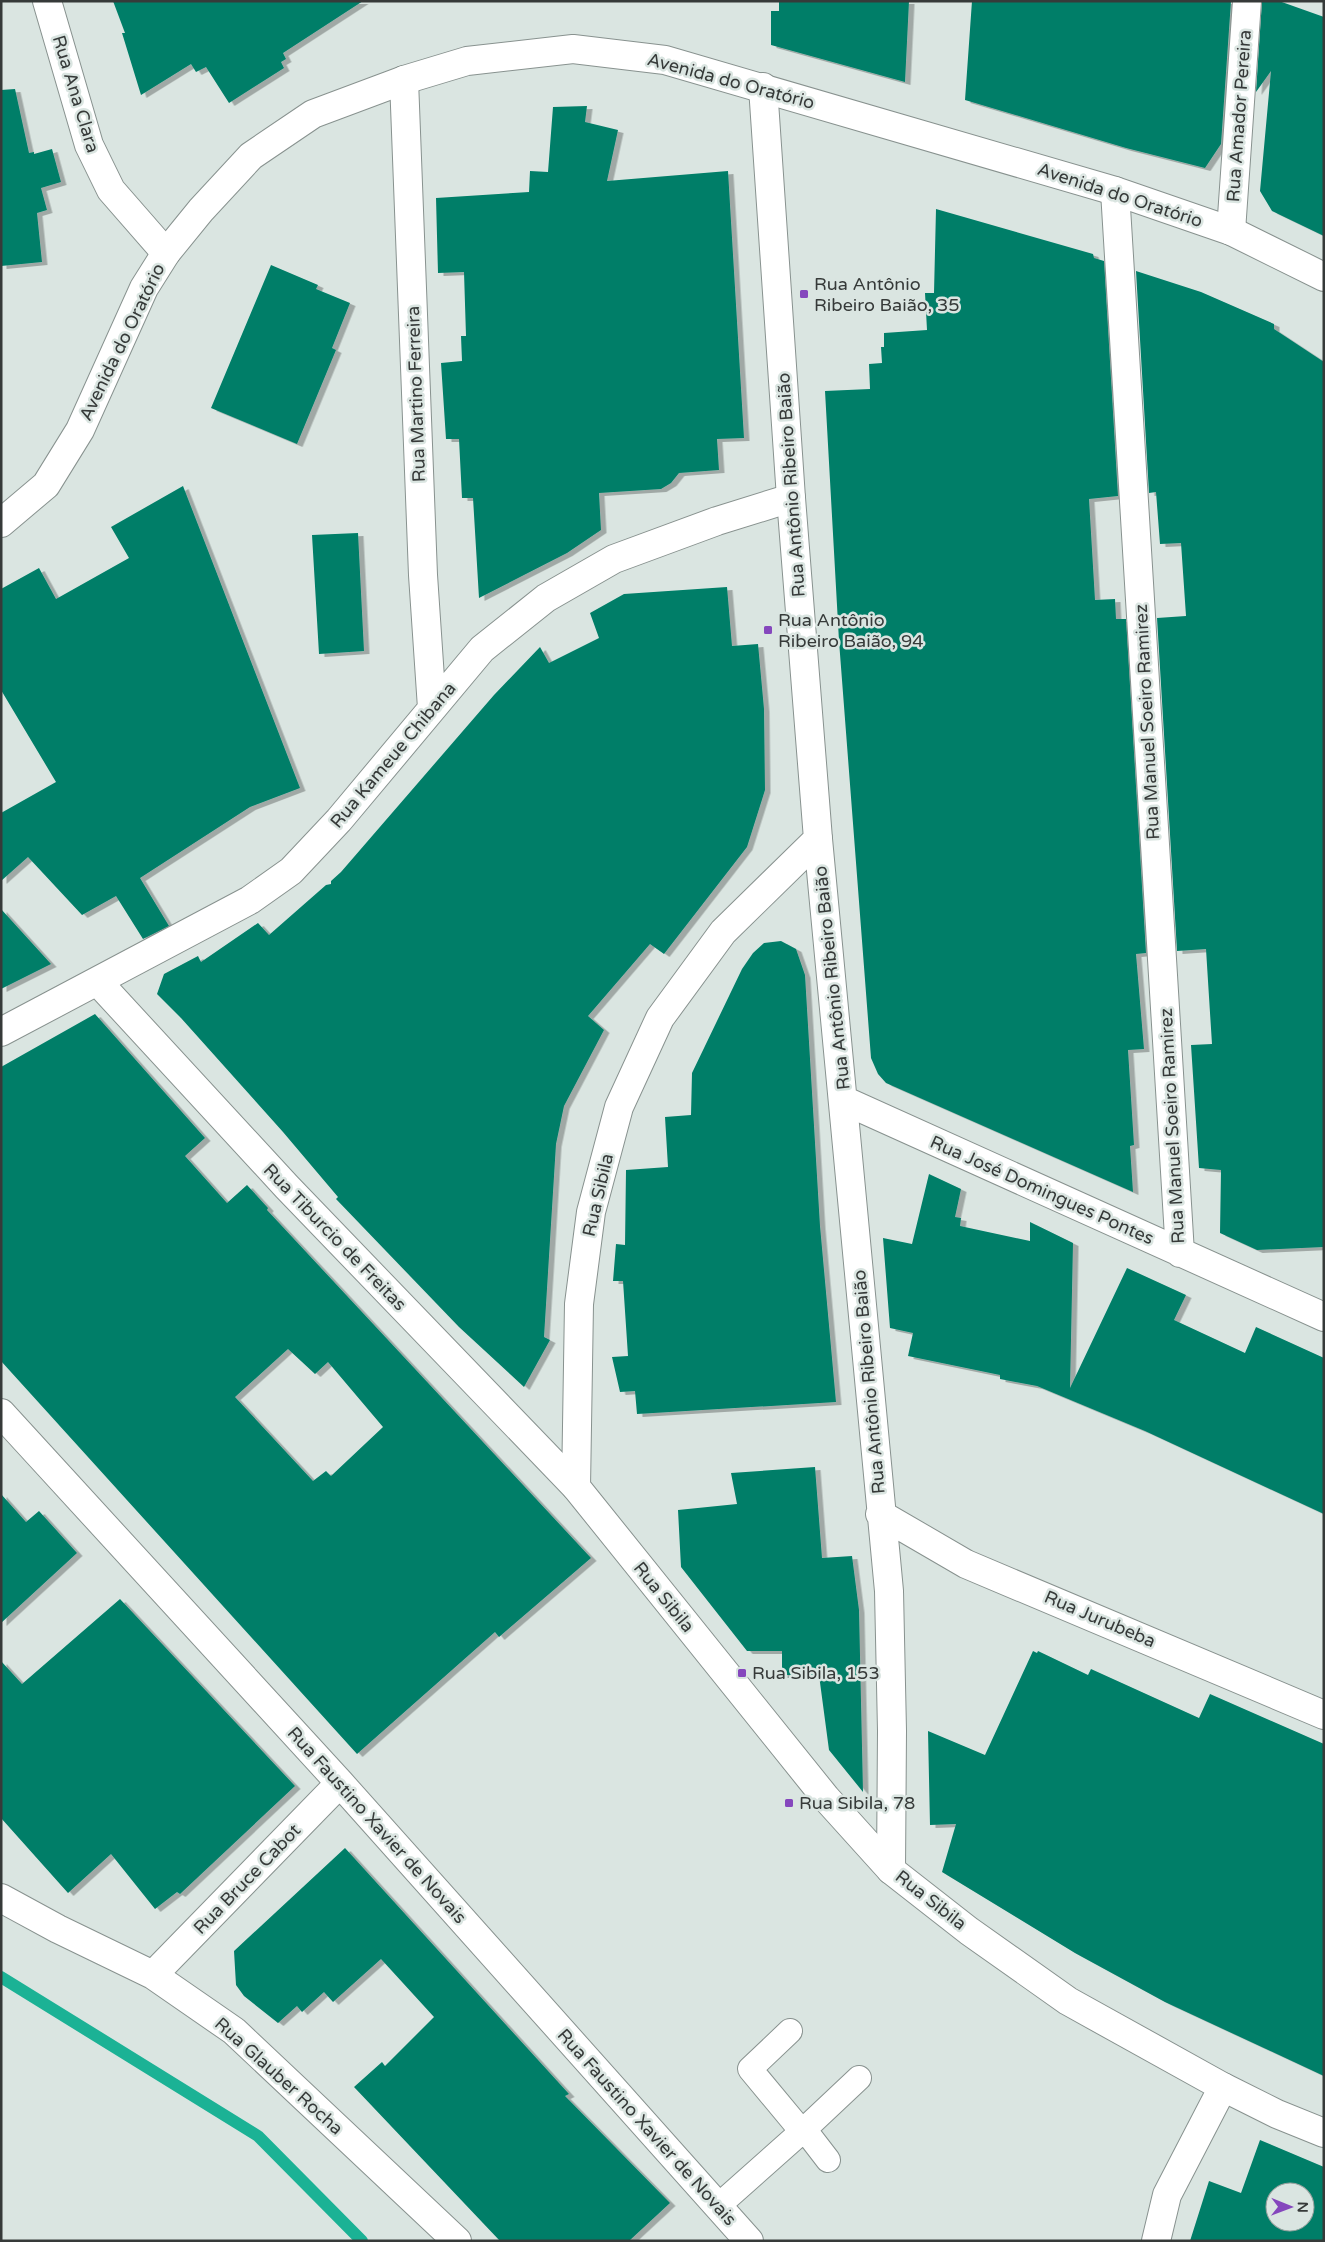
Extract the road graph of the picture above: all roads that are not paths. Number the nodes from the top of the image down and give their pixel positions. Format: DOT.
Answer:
graph roads {
  1 [pos="47,1"];
  2 [pos="1247,1"];
  3 [pos="404,80"];
  4 [pos="763,87"];
  5 [pos="1115,191"];
  6 [pos="1231,231"];
  7 [pos="166,253"];
  8 [pos="1324,277"];
  9 [pos="791,498"];
  10 [pos="1,522"];
  11 [pos="432,708"];
  12 [pos="818,839"];
  13 [pos="98,982"];
  14 [pos="1,1032"];
  15 [pos="843,1100"];
  16 [pos="1180,1253"];
  17 [pos="1324,1317"];
  18 [pos="1,1413"];
  19 [pos="576,1487"];
  20 [pos="880,1514"];
  21 [pos="1324,1715"];
  22 [pos="340,1783"];
  23 [pos="892,1870"];
  24 [pos="1,1898"];
  25 [pos="153,1975"];
  26 [pos="790,2031"];
  27 [pos="859,2078"];
  28 [pos="1223,2087"];
  29 [pos="803,2130"];
  30 [pos="1324,2133"];
  31 [pos="828,2160"];
  32 [pos="718,2206"];
  33 [pos="457,2241"];
  34 [pos="749,2241"];
  35 [pos="1156,2241"];
  1 -- 7 [label="street, Rua Ana Clara"];
  2 -- 6 [label="street, Rua Amador Pereira"];
  3 -- 4 [label="street, Avenida do Oratório"];
  3 -- 7 [label="street, Avenida do Oratório"];
  3 -- 11 [label="street, Rua Martino Ferreira"];
  4 -- 5 [label="street, Avenida do Oratório"];
  4 -- 9 [label="street, Rua Antônio Ribeiro Baião"];
  5 -- 6 [label="street, Avenida do Oratório"];
  5 -- 16 [label="street, Rua Manuel Soeiro Ramirez"];
  6 -- 8 [label="street, Avenida do Oratório"];
  7 -- 10 [label="street, Avenida do Oratório"];
  9 -- 11 [label="street, Rua Kameue Chibana"];
  9 -- 12 [label="street, Rua Antônio Ribeiro Baião"];
  11 -- 13 [label="street, Rua Kameue Chibana"];
  12 -- 15 [label="street, Rua Antônio Ribeiro Baião"];
  12 -- 19 [label="street, Rua Sibila"];
  13 -- 14 [label="street, Rua Kameue Chibana"];
  13 -- 19 [label="street, Rua Tiburcio de Freitas"];
  15 -- 16 [label="street, Rua José Domingues Pontes"];
  15 -- 20 [label="street, Rua Antônio Ribeiro Baião"];
  16 -- 17 [label="street, Rua José Domingues Pontes"];
  18 -- 22 [label="street, Rua Faustino Xavier de Novais"];
  19 -- 23 [label="street, Rua Sibila"];
  20 -- 21 [label="street, Rua Jurubeba"];
  20 -- 23 [label="street, Rua Antônio Ribeiro Baião"];
  22 -- 25 [label="street, Rua Bruce Cabot"];
  22 -- 32 [label="street, Rua Faustino Xavier de Novais"];
  23 -- 28 [label="street, Rua Sibila"];
  24 -- 25 [label="street, Rua Glauber Rocha"];
  25 -- 33 [label="street, Rua Glauber Rocha"];
  26 -- 29 [label="street"];
  27 -- 29 [label="street"];
  28 -- 30 [label="street, Rua Sibila"];
  28 -- 35 [label="street"];
  29 -- 31 [label="street"];
  29 -- 32 [label="street"];
  32 -- 34 [label="street, Rua Faustino Xavier de Novais"];
}
